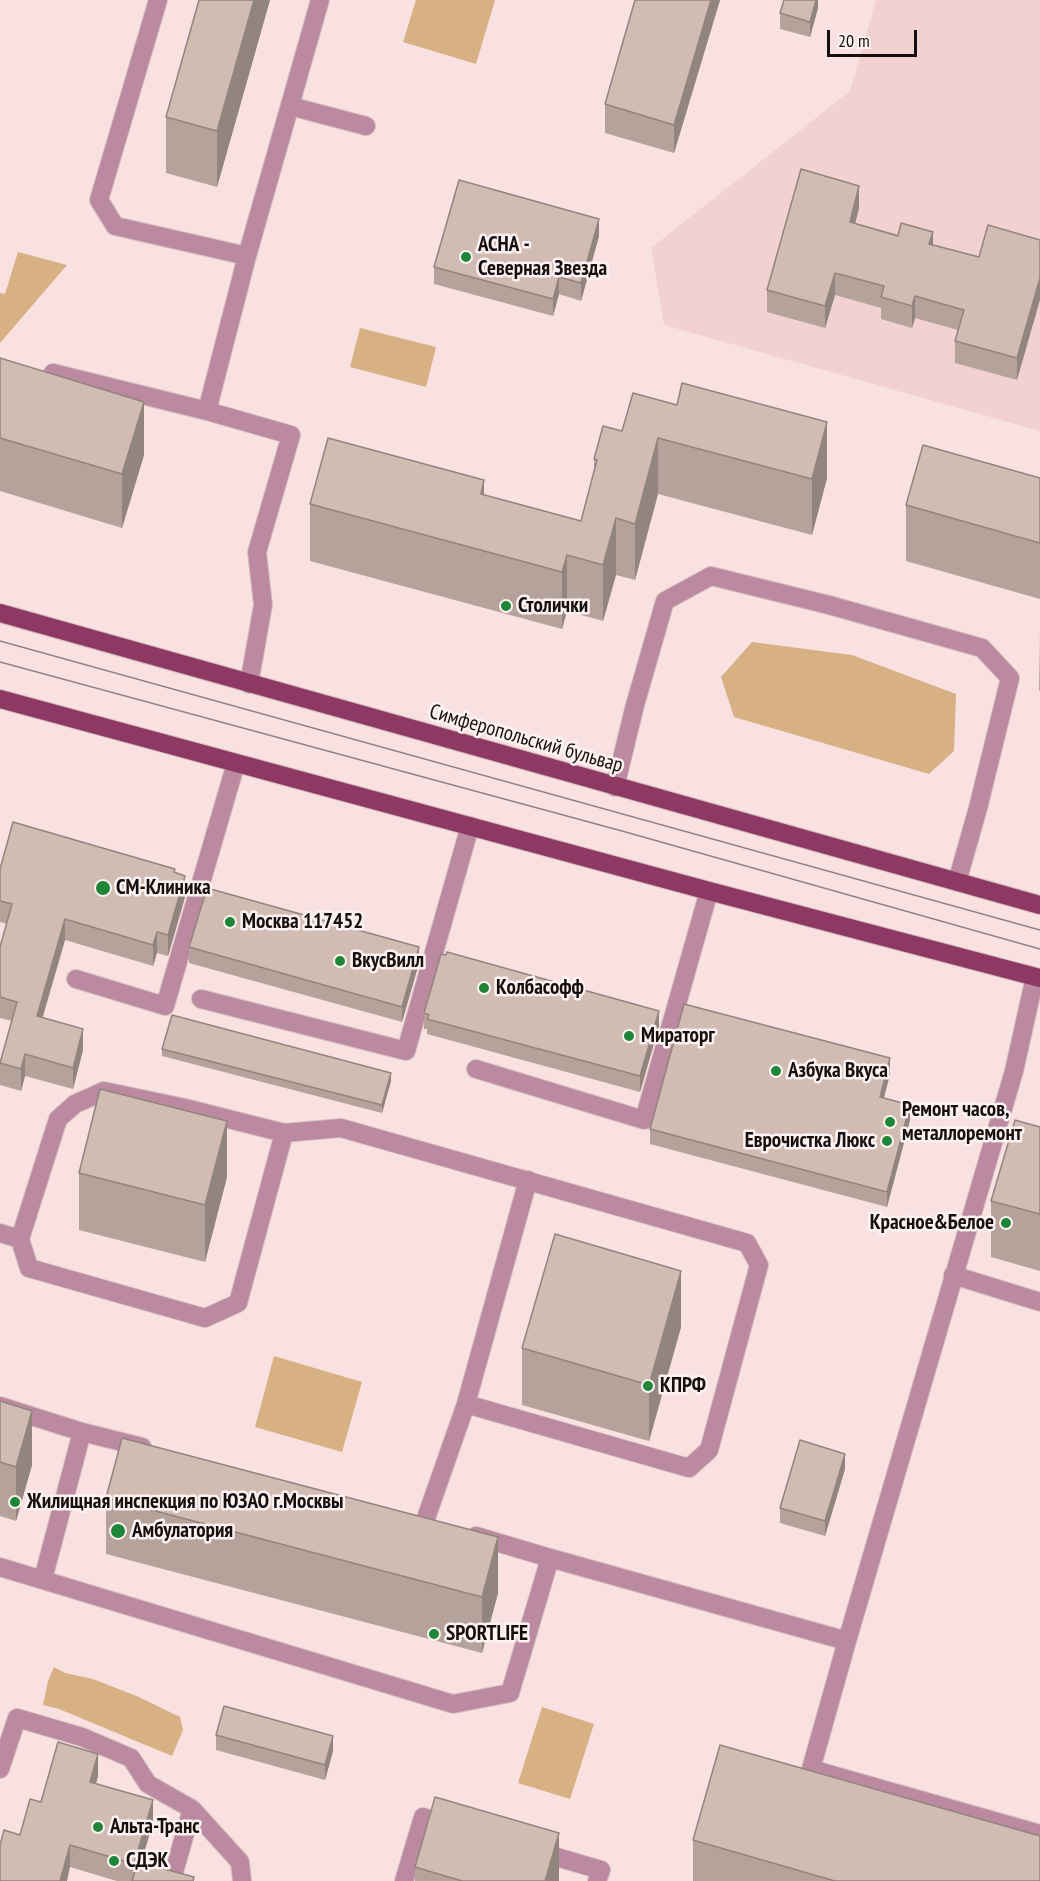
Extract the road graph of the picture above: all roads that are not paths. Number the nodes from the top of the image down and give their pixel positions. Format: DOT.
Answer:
graph roads {
  1 [pos="158,0"];
  2 [pos="320,0"];
  3 [pos="290,106"];
  4 [pos="366,126"];
  5 [pos="248,256"];
  6 [pos="53,373"];
  7 [pos="207,411"];
  8 [pos="0,613"];
  9 [pos="249,684"];
  10 [pos="0,699"];
  11 [pos="236,763"];
  12 [pos="615,787"];
  13 [pos="470,825"];
  14 [pos="957,882"];
  15 [pos="710,891"];
  16 [pos="1040,905"];
  17 [pos="1038,978"];
  18 [pos="76,979"];
  19 [pos="201,999"];
  20 [pos="476,1070"];
  21 [pos="996,1129"];
  22 [pos="284,1133"];
  23 [pos="1018,1135"];
  24 [pos="528,1180"];
  25 [pos="0,1233"];
  26 [pos="20,1239"];
  27 [pos="953,1275"];
  28 [pos="1040,1302"];
  29 [pos="466,1404"];
  30 [pos="0,1406"];
  31 [pos="82,1432"];
  32 [pos="158,1452"];
  33 [pos="404,1516"];
  34 [pos="425,1521"];
  35 [pos="444,1527"];
  36 [pos="462,1532"];
  37 [pos="550,1558"];
  38 [pos="0,1568"];
  39 [pos="43,1580"];
  40 [pos="847,1641"];
  41 [pos="0,1769"];
  42 [pos="192,1809"];
  43 [pos="467,1830"];
  44 [pos="1040,1834"];
  45 [pos="523,1847"];
  46 [pos="174,1872"];
  47 [pos="242,1881"];
  48 [pos="404,1881"];
  49 [pos="597,1881"];
  1 -- 5 [label="lane"];
  2 -- 3 [label="lane"];
  3 -- 4 [label="lane"];
  3 -- 5 [label="lane"];
  5 -- 7 [label="lane"];
  6 -- 7 [label="lane"];
  7 -- 9 [label="lane"];
  8 -- 9 [label="main road, Симферопольский бульвар"];
  9 -- 12 [label="main road, Симферопольский бульвар"];
  10 -- 11 [label="main road"];
  11 -- 13 [label="main road"];
  11 -- 18 [label="lane"];
  12 -- 14 [label="main road, Симферопольский бульвар"];
  12 -- 14 [label="lane"];
  13 -- 15 [label="main road"];
  13 -- 19 [label="lane"];
  14 -- 16 [label="main road, Симферопольский бульвар"];
  15 -- 17 [label="main road"];
  15 -- 20 [label="lane"];
  17 -- 21 [label="lane"];
  21 -- 23 [label="lane"];
  21 -- 27 [label="lane"];
  22 -- 24 [label="lane"];
  22 -- 26 [label="lane"];
  22 -- 26 [label="lane"];
  24 -- 29 [label="lane"];
  24 -- 29 [label="lane"];
  25 -- 26 [label="lane"];
  27 -- 28 [label="lane"];
  27 -- 40 [label="lane"];
  29 -- 34 [label="lane"];
  30 -- 31 [label="lane"];
  31 -- 32 [label="lane"];
  31 -- 39 [label="lane"];
  33 -- 34 [label="lane"];
  34 -- 35 [label="lane"];
  36 -- 37 [label="lane"];
  37 -- 39 [label="lane"];
  37 -- 40 [label="lane"];
  38 -- 39 [label="lane"];
  40 -- 44 [label="lane"];
  41 -- 42 [label="lane"];
  42 -- 46 [label="lane"];
  42 -- 47 [label="lane"];
  43 -- 48 [label="lane"];
  45 -- 49 [label="lane"];
}
